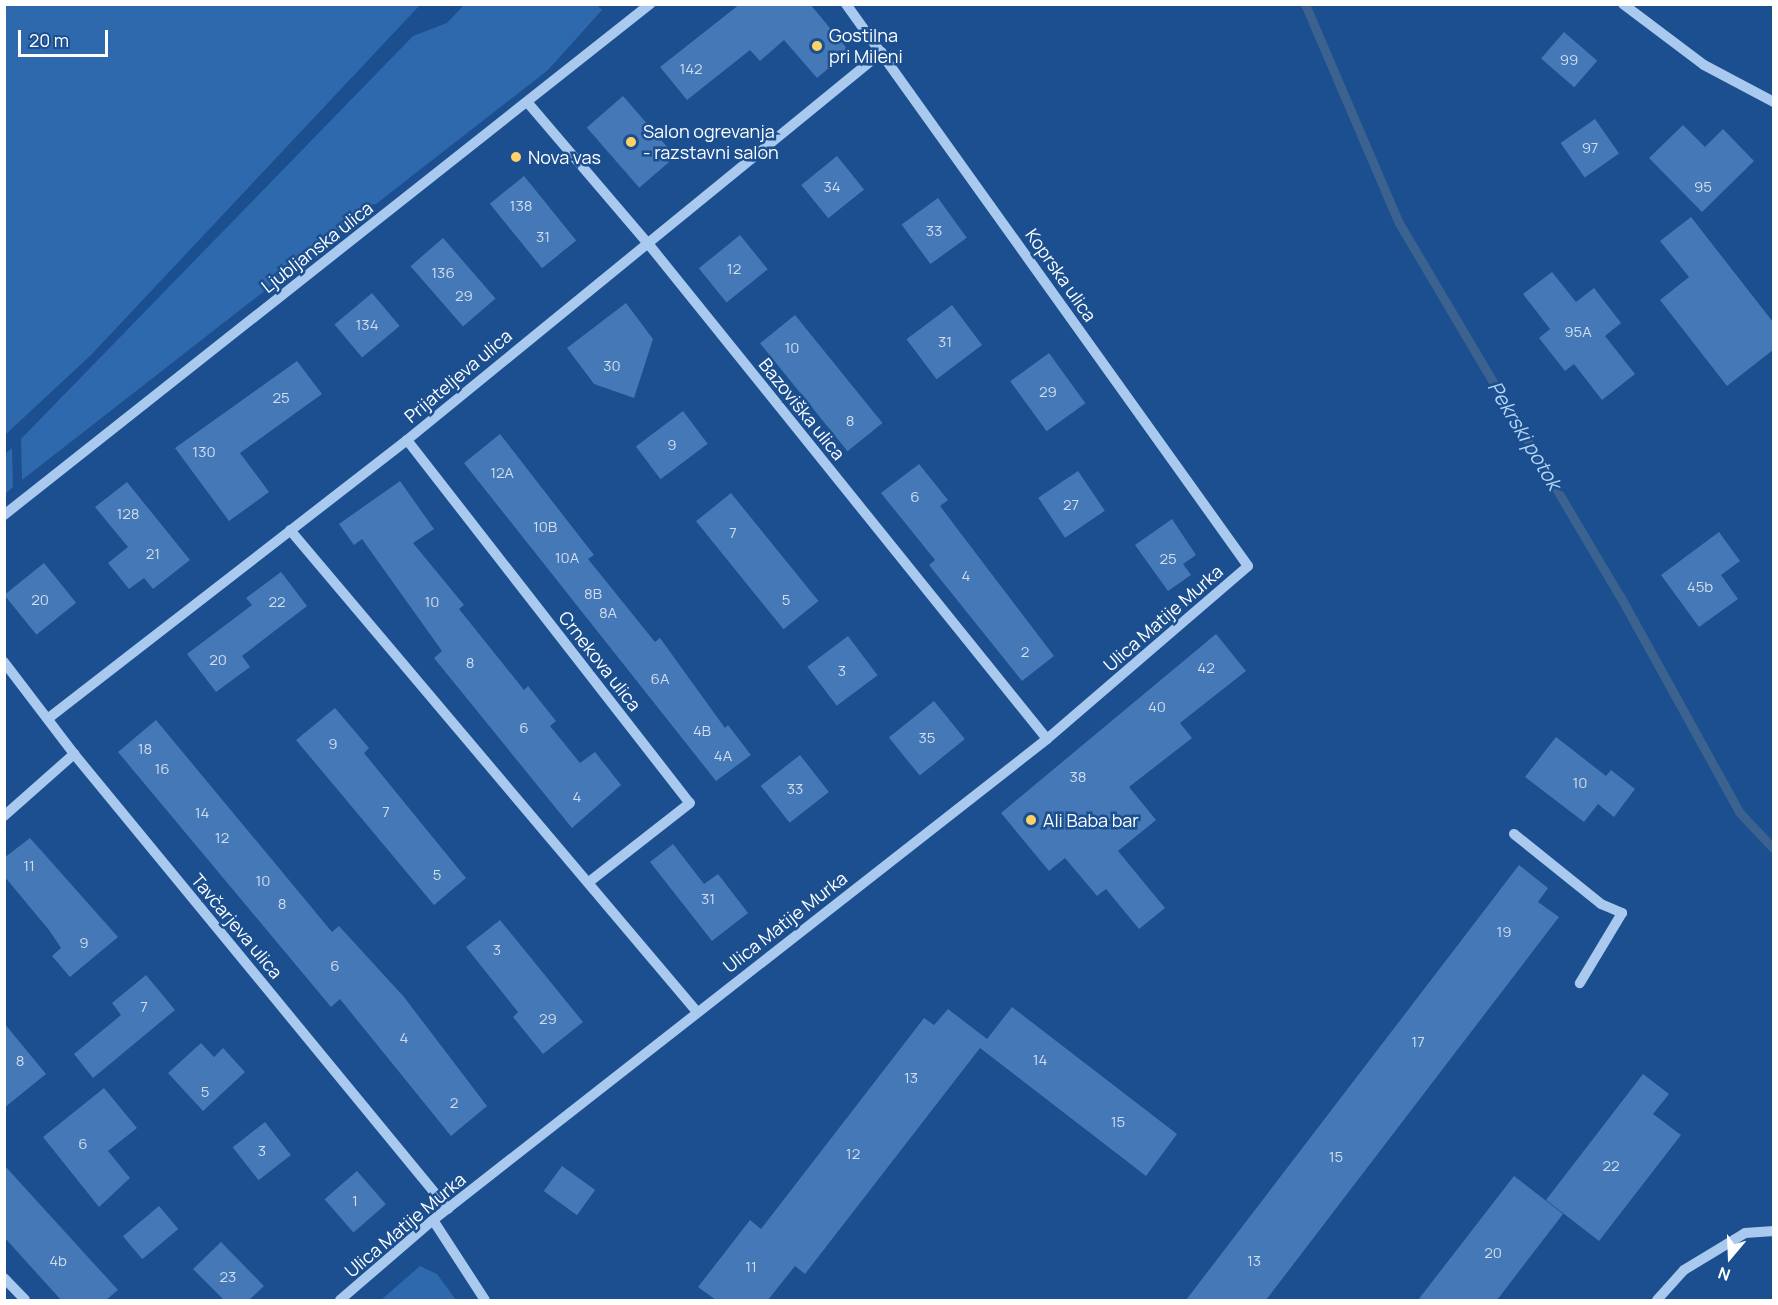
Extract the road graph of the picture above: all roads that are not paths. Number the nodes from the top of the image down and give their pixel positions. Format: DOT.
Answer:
graph roads {
  1 [pos="650,4"];
  2 [pos="846,4"];
  3 [pos="1623,4"];
  4 [pos="882,52"];
  5 [pos="1773,102"];
  6 [pos="528,103"];
  7 [pos="646,241"];
  8 [pos="407,440"];
  9 [pos="4,516"];
  10 [pos="290,530"];
  11 [pos="1248,566"];
  12 [pos="4,662"];
  13 [pos="50,717"];
  14 [pos="1047,739"];
  15 [pos="74,754"];
  16 [pos="4,816"];
  17 [pos="1514,834"];
  18 [pos="590,881"];
  19 [pos="1580,982"];
  20 [pos="698,1012"];
  21 [pos="448,1209"];
  22 [pos="433,1220"];
  23 [pos="1773,1231"];
  24 [pos="4,1278"];
  25 [pos="25,1300"];
  26 [pos="340,1300"];
  27 [pos="485,1300"];
  28 [pos="1657,1300"];
  1 -- 6 [label="street, Ljubljanska ulica"];
  2 -- 4 [label="street, Koprska ulica"];
  3 -- 5 [label="street"];
  4 -- 7 [label="street, Prijateljeva ulica"];
  4 -- 11 [label="street, Koprska ulica"];
  6 -- 7 [label="street, Bazoviška ulica"];
  6 -- 9 [label="street, Ljubljanska ulica"];
  7 -- 8 [label="street, Prijateljeva ulica"];
  7 -- 14 [label="street, Bazoviška ulica"];
  8 -- 10 [label="street, Prijateljeva ulica"];
  8 -- 18 [label="street, Crnekova ulica"];
  10 -- 13 [label="street, Prijateljeva ulica"];
  10 -- 18 [label="street"];
  11 -- 14 [label="street, Ulica Matije Murka"];
  12 -- 13 [label="street, Tavčarjeva ulica"];
  13 -- 15 [label="street, Tavčarjeva ulica"];
  14 -- 20 [label="street, Ulica Matije Murka"];
  15 -- 16 [label="street"];
  15 -- 21 [label="street, Tavčarjeva ulica"];
  17 -- 19 [label="street"];
  18 -- 20 [label="street"];
  20 -- 21 [label="street, Ulica Matije Murka"];
  21 -- 22 [label="street, Ulica Matije Murka"];
  22 -- 26 [label="street, Ulica Matije Murka"];
  22 -- 27 [label="street"];
  23 -- 28 [label="street"];
  24 -- 25 [label="street"];
}
